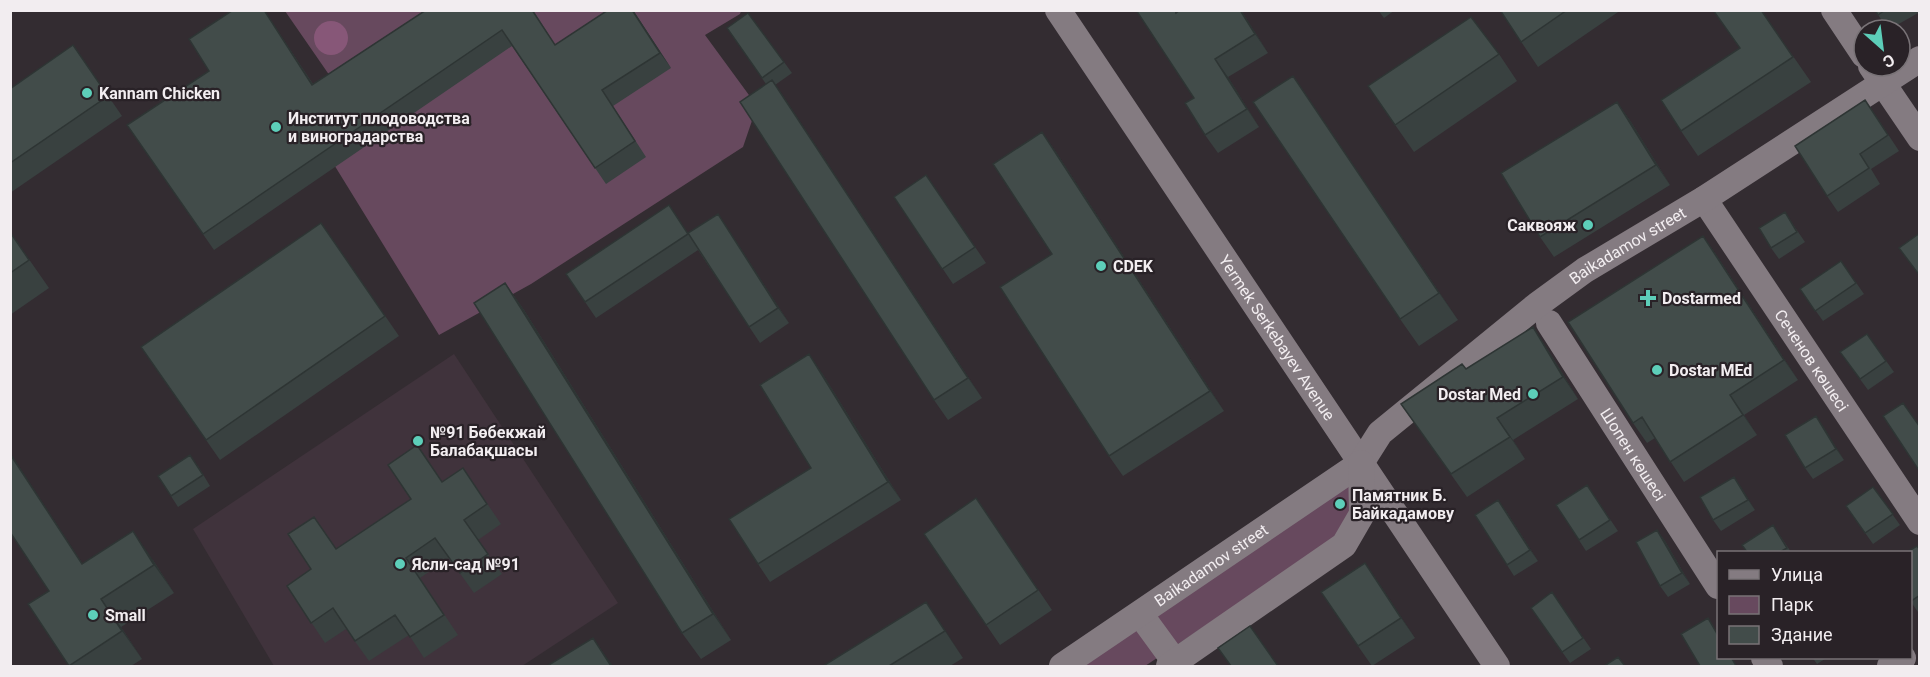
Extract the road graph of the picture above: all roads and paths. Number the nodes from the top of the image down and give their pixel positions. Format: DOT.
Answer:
graph roads {
  1 [pos="1058,10"];
  2 [pos="1834,10"];
  3 [pos="1852,37"];
  4 [pos="1873,78"];
  5 [pos="1879,78"];
  6 [pos="1920,138"];
  7 [pos="1704,199"];
  8 [pos="1549,323"];
  9 [pos="1361,463"];
  10 [pos="1920,522"];
  11 [pos="1717,583"];
  12 [pos="1140,614"];
  13 [pos="1172,664"];
  14 [pos="1062,666"];
  15 [pos="1497,666"];
  1 -- 9 [label="street, Yermek Serkebayev Avenue"];
  2 -- 3 [label="street"];
  4 -- 7 [label="street, Baikadamov street"];
  5 -- 6 [label="street"];
  7 -- 9 [label="street, Baikadamov street"];
  7 -- 10 [label="street, Сеченов көшесі"];
  8 -- 11 [label="street, Шопен көшесі"];
  9 -- 12 [label="street, Baikadamov street"];
  9 -- 13 [label="street"];
  9 -- 15 [label="street, Yermek Serkebayev Avenue"];
  12 -- 13 [label="street"];
  12 -- 14 [label="street, Baikadamov street"];
}
